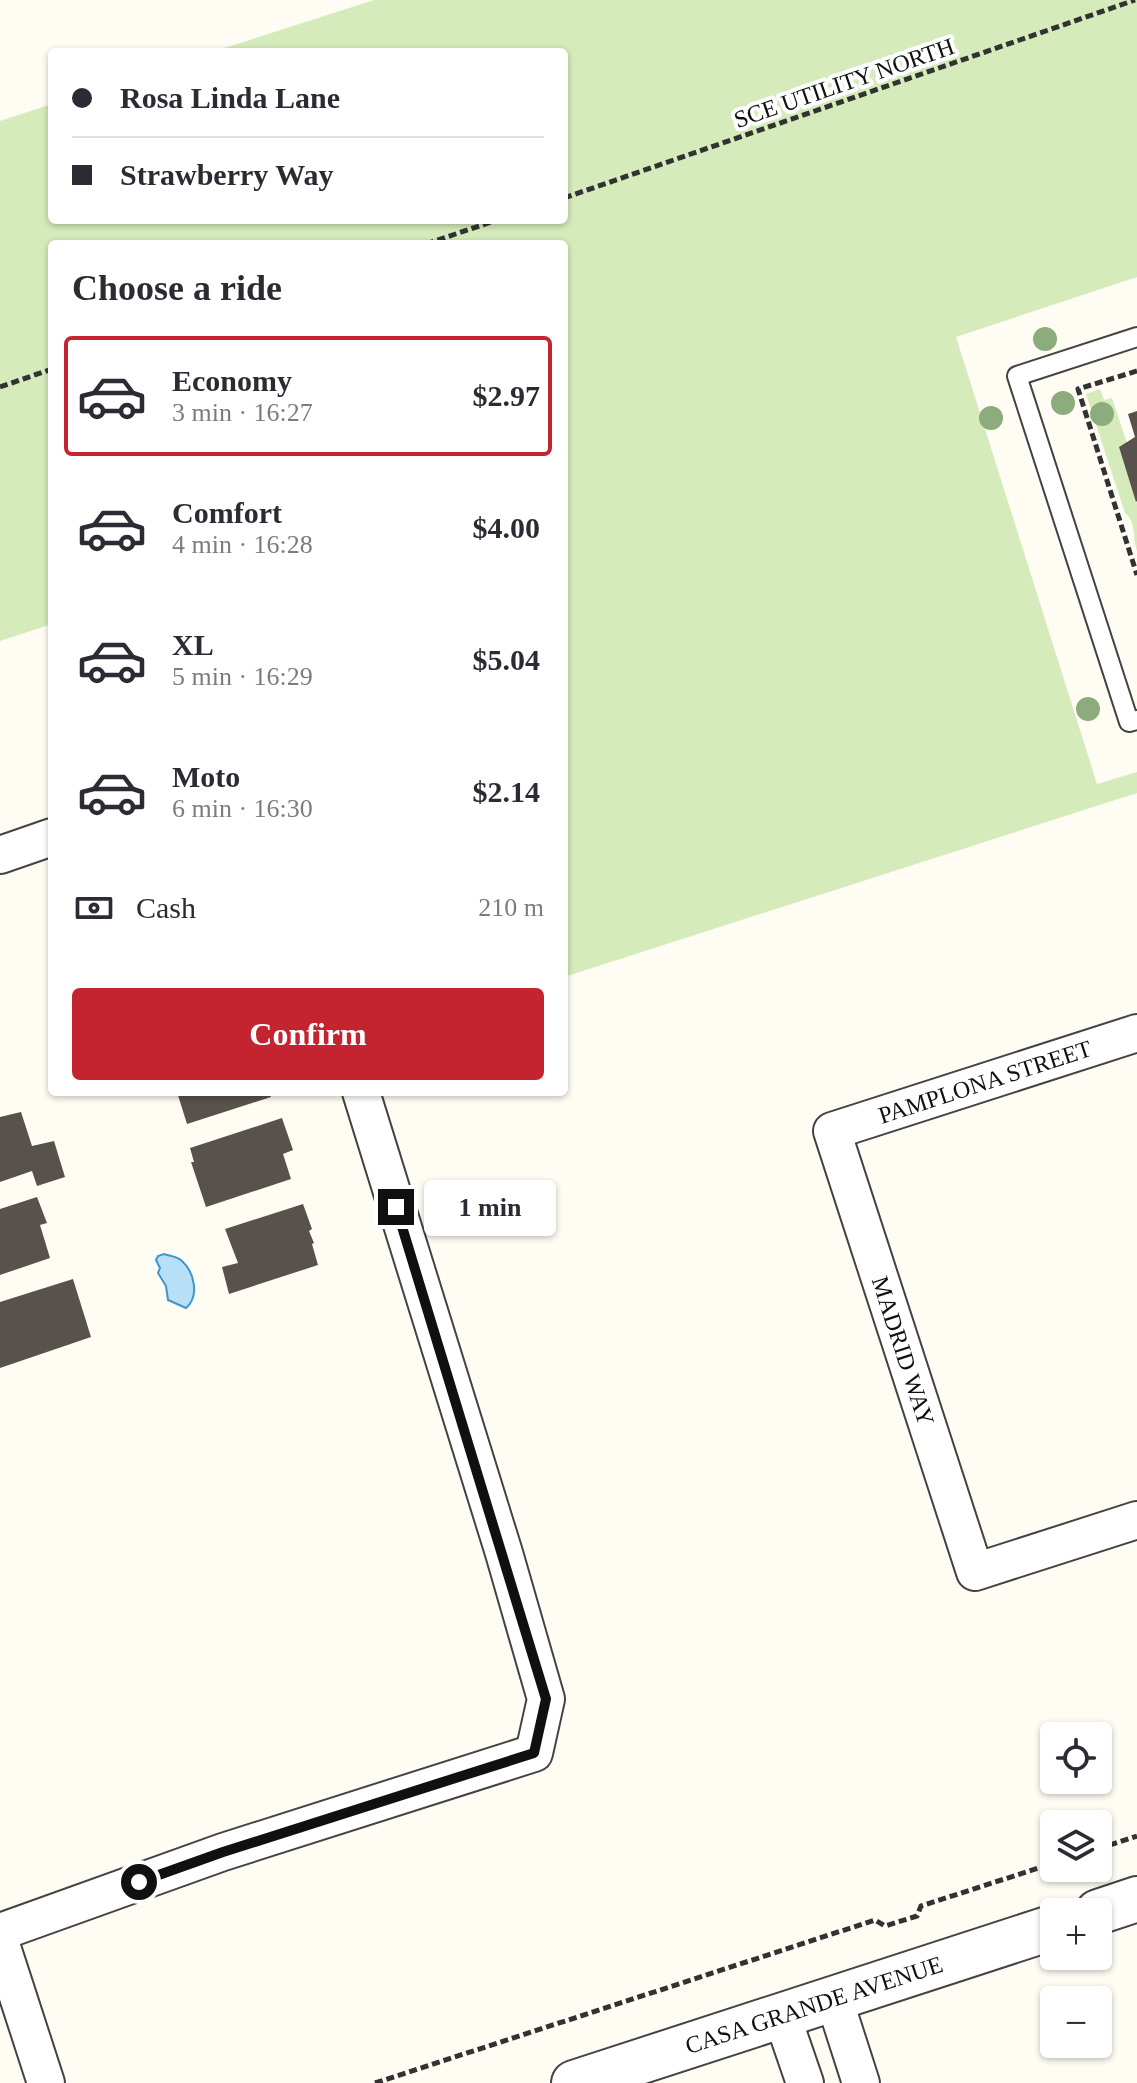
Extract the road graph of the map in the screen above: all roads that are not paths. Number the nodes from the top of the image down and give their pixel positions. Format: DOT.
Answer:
graph roads {
  1 [pos="1137,337"];
  2 [pos="1137,720"];
  3 [pos="48,838"];
  4 [pos="0,855"];
  5 [pos="1137,1033"];
  6 [pos="362,1096"];
  7 [pos="832,1131"];
  8 [pos="1137,1520"];
  9 [pos="1137,1899"];
  10 [pos="1112,1907"];
  11 [pos="0,1932"];
  12 [pos="1040,1932"];
  13 [pos="0,1941"];
  14 [pos="834,1999"];
  15 [pos="782,2016"];
  16 [pos="46,2083"];
  17 [pos="574,2083"];
  18 [pos="805,2083"];
  19 [pos="861,2083"];
  1 -- 2 [label="lane"];
  3 -- 4 [label="street"];
  5 -- 7 [label="street, PAMPLONA STREET"];
  6 -- 11 [label="street"];
  7 -- 8 [label="street, MADRID WAY"];
  9 -- 10 [label="street"];
  12 -- 14 [label="street, CASA GRANDE AVENUE"];
  13 -- 16 [label="street"];
  14 -- 15 [label="street, CASA GRANDE AVENUE"];
  14 -- 19 [label="street"];
  15 -- 17 [label="street, CASA GRANDE AVENUE"];
  15 -- 18 [label="street"];
}
